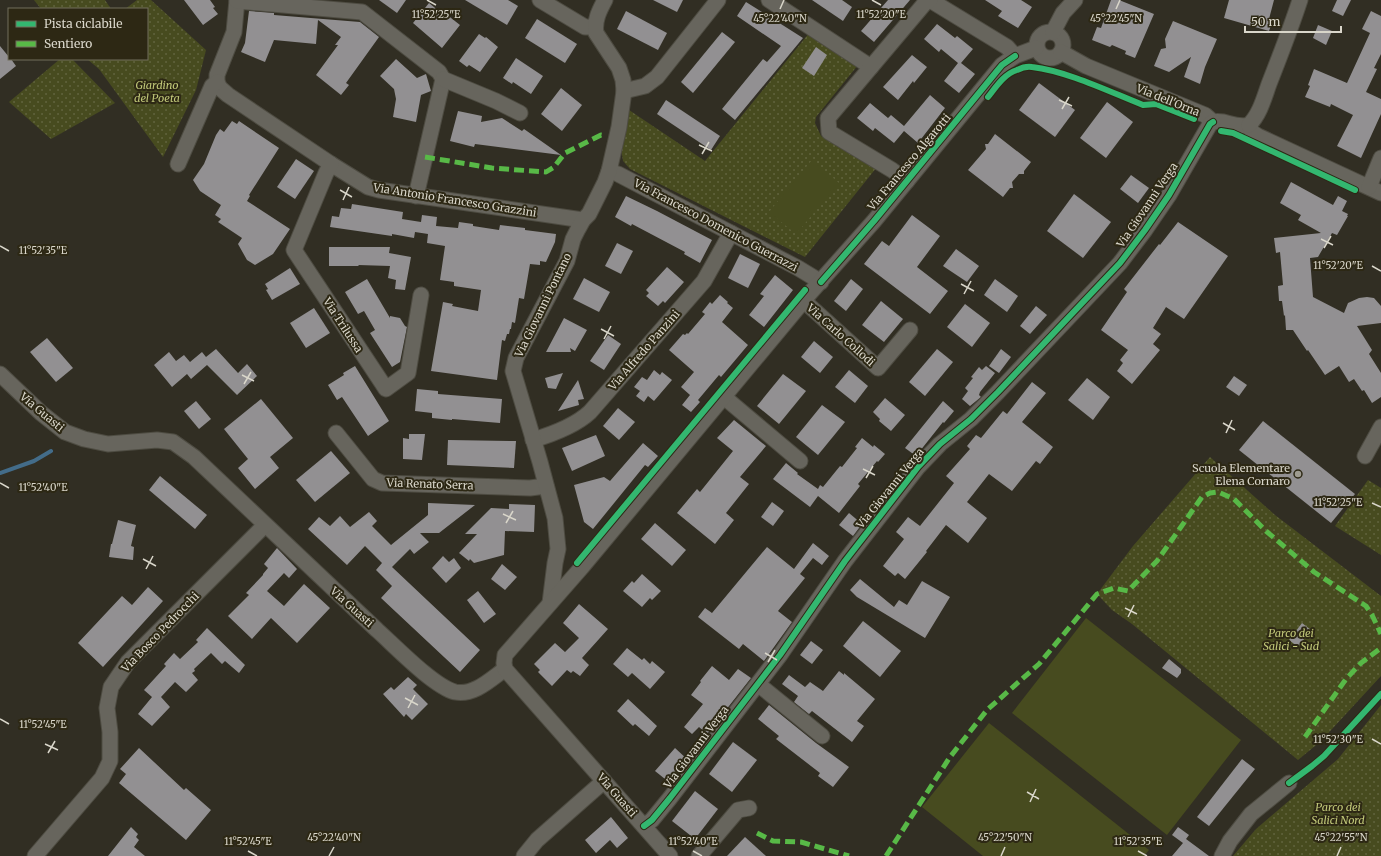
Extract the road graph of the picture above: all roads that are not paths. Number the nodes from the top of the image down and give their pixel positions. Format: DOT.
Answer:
graph roads {
  1 [pos="237,0"];
  2 [pos="540,0"];
  3 [pos="605,0"];
  4 [pos="718,0"];
  5 [pos="769,0"];
  6 [pos="930,0"];
  7 [pos="1075,0"];
  8 [pos="1300,0"];
  9 [pos="595,27"];
  10 [pos="1053,32"];
  11 [pos="1036,48"];
  12 [pos="1061,52"];
  13 [pos="1015,56"];
  14 [pos="871,67"];
  15 [pos="619,68"];
  16 [pos="444,80"];
  17 [pos="652,81"];
  18 [pos="217,82"];
  19 [pos="624,91"];
  20 [pos="520,113"];
  21 [pos="1213,122"];
  22 [pos="1249,125"];
  23 [pos="1381,158"];
  24 [pos="178,164"];
  25 [pos="332,164"];
  26 [pos="609,171"];
  27 [pos="907,181"];
  28 [pos="1375,190"];
  29 [pos="416,196"];
  30 [pos="583,220"];
  31 [pos="731,233"];
  32 [pos="821,282"];
  33 [pos="421,295"];
  34 [pos="804,301"];
  35 [pos="910,330"];
  36 [pos="0,374"];
  37 [pos="724,397"];
  38 [pos="1381,427"];
  39 [pos="336,433"];
  40 [pos="533,440"];
  41 [pos="1365,456"];
  42 [pos="800,462"];
  43 [pos="546,486"];
  44 [pos="265,525"];
  45 [pos="550,603"];
  46 [pos="505,668"];
  47 [pos="758,684"];
  48 [pos="822,736"];
  49 [pos="604,780"];
  50 [pos="1289,783"];
  51 [pos="749,808"];
  52 [pos="644,826"];
  53 [pos="35,856"];
  54 [pos="524,856"];
  55 [pos="670,856"];
  56 [pos="699,856"];
  57 [pos="1222,856"];
  1 -- 16 [label="street"];
  1 -- 18 [label="street"];
  2 -- 9 [label="street"];
  3 -- 9 [label="street"];
  4 -- 17 [label="street"];
  5 -- 14 [label="street"];
  6 -- 13 [label="street"];
  6 -- 14 [label="street"];
  7 -- 10 [label="street"];
  8 -- 22 [label="street"];
  9 -- 15 [label="street"];
  10 -- 11 [label="street"];
  10 -- 12 [label="street"];
  11 -- 12 [label="street"];
  11 -- 13 [label="street, Via Francesco Algarotti"];
  12 -- 21 [label="street, Via dell'Orna"];
  13 -- 27 [label="street, Via Francesco Algarotti"];
  14 -- 27 [label="street"];
  15 -- 17 [label="street"];
  15 -- 19 [label="street, Via Giovanni Pontano"];
  16 -- 20 [label="street"];
  16 -- 29 [label="street"];
  17 -- 19 [label="street"];
  18 -- 24 [label="street"];
  18 -- 25 [label="street, Via Antonio Francesco Grazzini"];
  19 -- 26 [label="street, Via Giovanni Pontano"];
  21 -- 22 [label="street, Via dell'Orna"];
  21 -- 47 [label="street, Via Giovanni Verga"];
  22 -- 28 [label="street"];
  23 -- 28 [label="street"];
  25 -- 29 [label="street, Via Antonio Francesco Grazzini"];
  25 -- 33 [label="street, Via Trilussa"];
  26 -- 30 [label="street, Via Giovanni Pontano"];
  26 -- 31 [label="street, Via Francesco Domenico Guerrazzi"];
  27 -- 32 [label="street, Via Francesco Algarotti"];
  29 -- 30 [label="street, Via Antonio Francesco Grazzini"];
  30 -- 40 [label="street, Via Giovanni Pontano"];
  31 -- 32 [label="street, Via Francesco Domenico Guerrazzi"];
  31 -- 40 [label="street, Via Alfredo Panzini"];
  32 -- 34 [label="street, Via Francesco Algarotti"];
  34 -- 35 [label="street, Via Carlo Collodi"];
  34 -- 37 [label="street, Via Francesco Algarotti"];
  36 -- 44 [label="street, Via Guasti"];
  37 -- 42 [label="street"];
  37 -- 45 [label="street, Via Francesco Algarotti"];
  38 -- 41 [label="street"];
  39 -- 43 [label="street, Via Renato Serra"];
  40 -- 43 [label="street, Via Giovanni Pontano"];
  43 -- 45 [label="street, Via Giovanni Pontano"];
  44 -- 46 [label="street, Via Guasti"];
  44 -- 53 [label="street, Via Bosco Pedrocchi"];
  45 -- 46 [label="street, Via Francesco Algarotti"];
  46 -- 49 [label="street, Via Guasti"];
  47 -- 48 [label="street"];
  47 -- 52 [label="street, Via Giovanni Verga"];
  49 -- 52 [label="street, Via Guasti"];
  49 -- 54 [label="street"];
  50 -- 57 [label="street"];
  51 -- 56 [label="street"];
  52 -- 55 [label="street, Via Guasti"];
}
